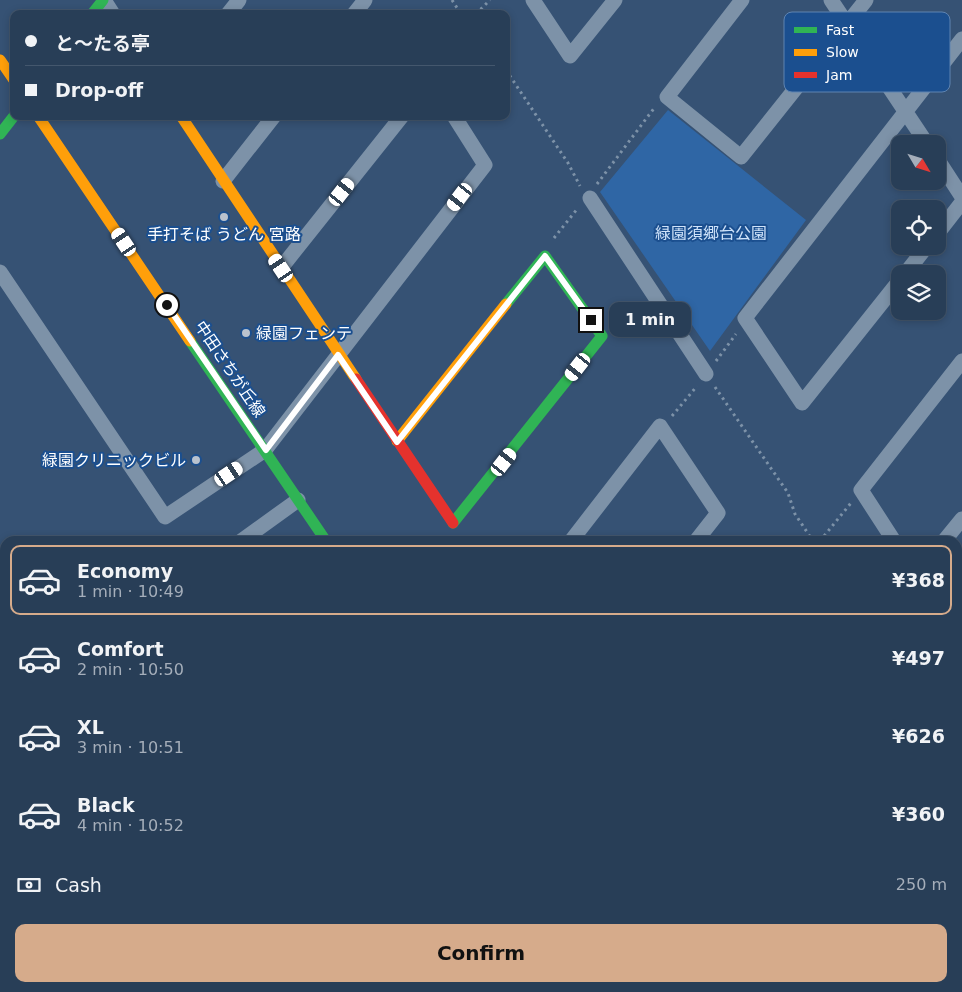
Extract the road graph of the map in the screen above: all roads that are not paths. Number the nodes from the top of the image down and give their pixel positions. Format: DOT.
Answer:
graph roads {
  1 [pos="103,0"];
  2 [pos="365,0"];
  3 [pos="533,0"];
  4 [pos="615,0"];
  5 [pos="742,0"];
  6 [pos="831,0"];
  7 [pos="866,0"];
  8 [pos="95,10"];
  9 [pos="357,10"];
  10 [pos="840,12"];
  11 [pos="857,12"];
  12 [pos="962,39"];
  13 [pos="950,55"];
  14 [pos="0,60"];
  15 [pos="10,74"];
  16 [pos="793,92"];
  17 [pos="893,92"];
  18 [pos="921,92"];
  19 [pos="906,112"];
  20 [pos="11,120"];
  21 [pos="41,120"];
  22 [pos="184,120"];
  23 [pos="271,120"];
  24 [pos="399,120"];
  25 [pos="457,120"];
  26 [pos="0,134"];
  27 [pos="920,135"];
  28 [pos="946,172"];
  29 [pos="223,181"];
  30 [pos="962,197"];
  31 [pos="590,198"];
  32 [pos="962,202"];
  33 [pos="946,223"];
  34 [pos="920,255"];
  35 [pos="912,265"];
  36 [pos="281,268"];
  37 [pos="0,272"];
  38 [pos="891,291"];
  39 [pos="338,355"];
  40 [pos="962,361"];
  41 [pos="708,372"];
  42 [pos="397,442"];
  43 [pos="266,450"];
  44 [pos="298,500"];
  45 [pos="962,519"];
  46 [pos="248,536"];
  47 [pos="323,536"];
  48 [pos="575,536"];
  49 [pos="700,536"];
  50 [pos="891,536"];
  51 [pos="948,536"];
  1 -- 8 [label="street"];
  2 -- 9 [label="street"];
  3 -- 4 [label="street"];
  5 -- 16 [label="street"];
  6 -- 10 [label="street"];
  7 -- 11 [label="street"];
  12 -- 13 [label="street"];
  14 -- 15 [label="street"];
  17 -- 19 [label="street"];
  18 -- 19 [label="street"];
  19 -- 27 [label="street"];
  19 -- 38 [label="street"];
  20 -- 26 [label="street"];
  21 -- 43 [label="street, 中田さちが丘線"];
  22 -- 29 [label="street"];
  23 -- 29 [label="street"];
  24 -- 36 [label="street"];
  25 -- 39 [label="street"];
  28 -- 30 [label="street"];
  29 -- 36 [label="street"];
  31 -- 41 [label="street"];
  32 -- 33 [label="street"];
  34 -- 35 [label="street"];
  36 -- 39 [label="street"];
  37 -- 43 [label="street"];
  39 -- 42 [label="street"];
  39 -- 43 [label="street"];
  40 -- 50 [label="street"];
  42 -- 42 [label="street"];
  43 -- 44 [label="street, 中田さちが丘線"];
  44 -- 46 [label="street"];
  44 -- 47 [label="street, 中田さちが丘線"];
  45 -- 51 [label="street"];
  48 -- 49 [label="street"];
}
